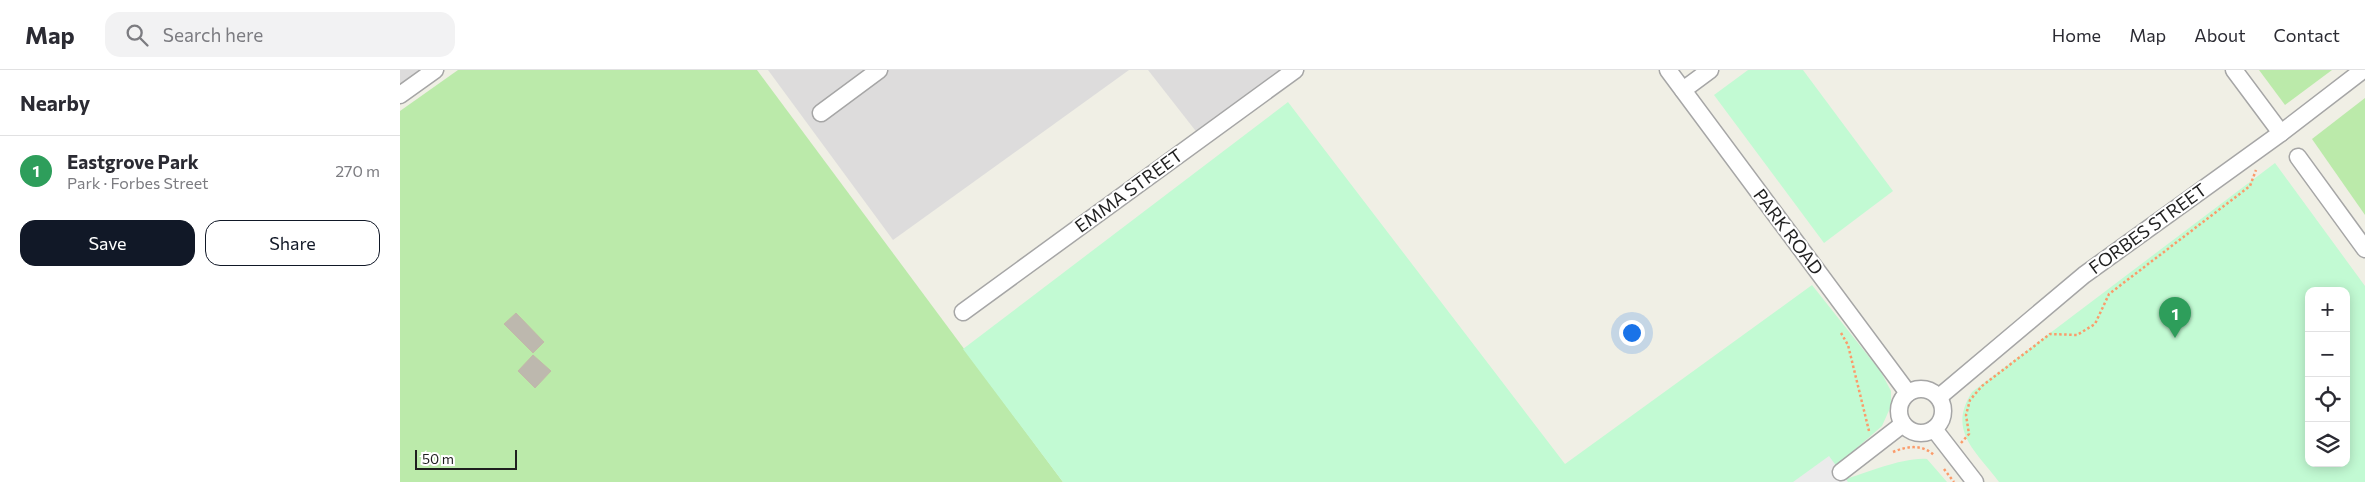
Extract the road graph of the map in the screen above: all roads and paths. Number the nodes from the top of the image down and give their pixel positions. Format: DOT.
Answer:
graph roads {
  1 [pos="435,70"];
  2 [pos="879,70"];
  3 [pos="1294,70"];
  4 [pos="1668,70"];
  5 [pos="1710,70"];
  6 [pos="2234,70"];
  7 [pos="2363,70"];
  8 [pos="1682,90"];
  9 [pos="400,95"];
  10 [pos="820,113"];
  11 [pos="2281,133"];
  12 [pos="2298,156"];
  13 [pos="2261,165"];
  14 [pos="2365,250"];
  15 [pos="963,312"];
  16 [pos="1908,393"];
  17 [pos="1939,397"];
  18 [pos="1903,424"];
  19 [pos="1934,429"];
  20 [pos="1951,450"];
  21 [pos="1841,472"];
  22 [pos="1974,482"];
  1 -- 9 [label="street"];
  2 -- 10 [label="street"];
  3 -- 15 [label="street, EMMA STREET"];
  4 -- 8 [label="street, PARK ROAD"];
  5 -- 8 [label="street"];
  6 -- 11 [label="street"];
  7 -- 11 [label="street, FORBES STREET"];
  8 -- 16 [label="street, PARK ROAD"];
  11 -- 17 [label="street, FORBES STREET"];
  12 -- 14 [label="street"];
  13 -- 20 [label="path"];
  16 -- 17 [label="street"];
  16 -- 18 [label="street"];
  17 -- 19 [label="street"];
  18 -- 19 [label="street"];
  18 -- 21 [label="street"];
  19 -- 20 [label="street"];
  20 -- 22 [label="street"];
}
